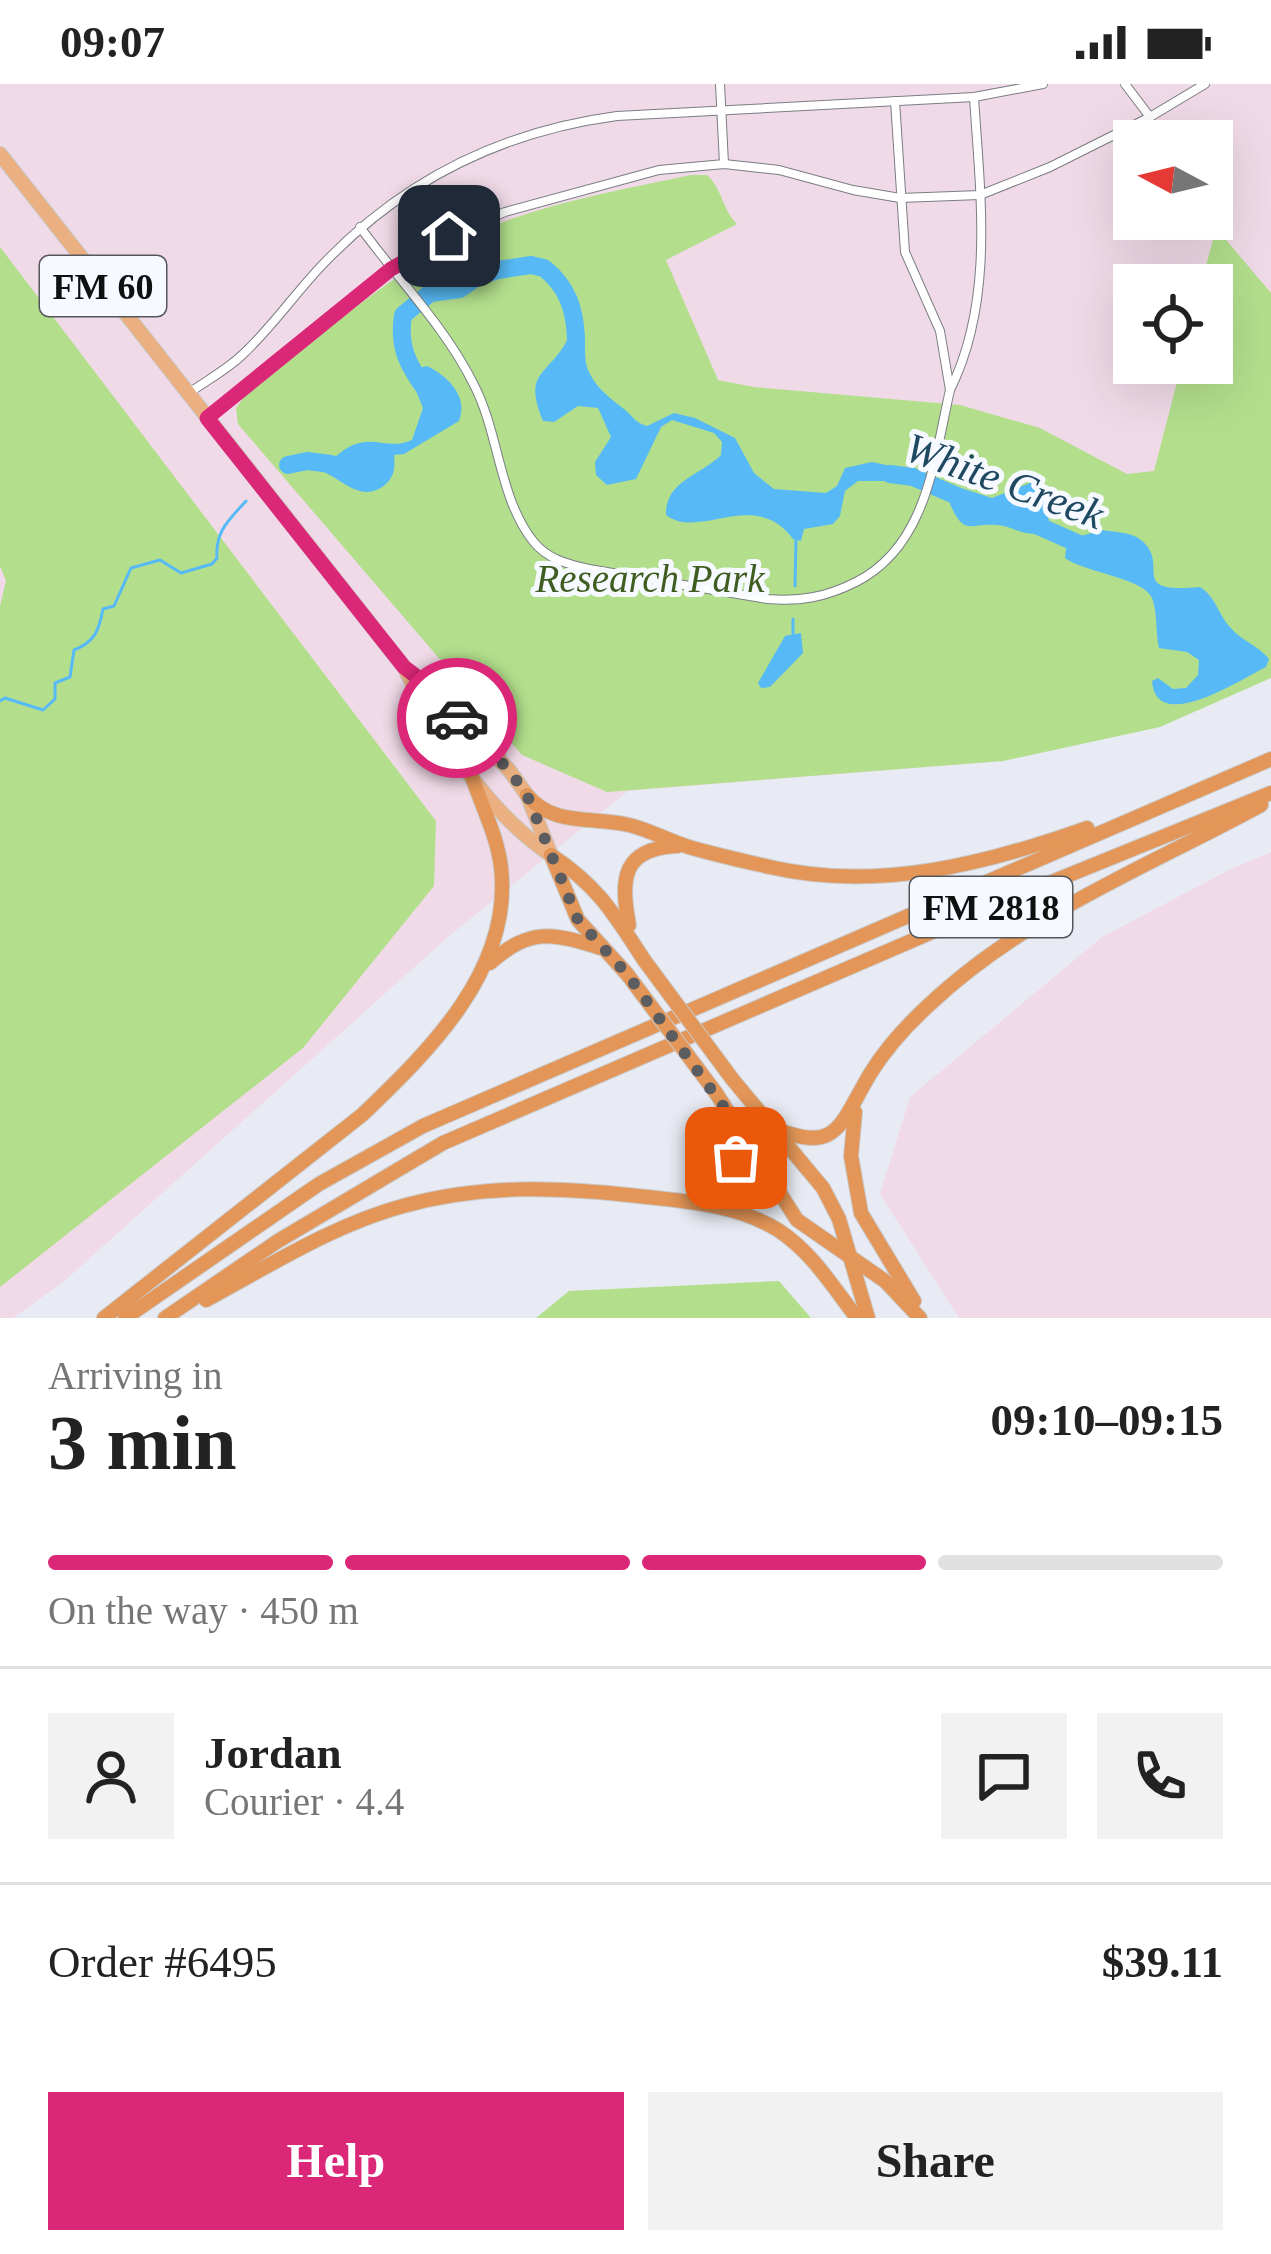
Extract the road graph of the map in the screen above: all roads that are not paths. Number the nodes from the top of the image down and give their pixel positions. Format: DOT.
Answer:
graph roads {
  1 [pos="720,84"];
  2 [pos="1043,84"];
  3 [pos="1125,84"];
  4 [pos="1205,84"];
  5 [pos="974,97"];
  6 [pos="895,101"];
  7 [pos="722,109"];
  8 [pos="1150,117"];
  9 [pos="0,154"];
  10 [pos="724,164"];
  11 [pos="980,195"];
  12 [pos="900,197"];
  13 [pos="360,227"];
  14 [pos="391,269"];
  15 [pos="950,390"];
  16 [pos="188,394"];
  17 [pos="207,418"];
  18 [pos="404,667"];
  19 [pos="1271,759"];
  20 [pos="470,771"];
  21 [pos="1206,786"];
  22 [pos="527,795"];
  23 [pos="1271,796"];
  24 [pos="683,846"];
  25 [pos="551,855"];
  26 [pos="632,942"];
  27 [pos="604,949"];
  28 [pos="486,966"];
  29 [pos="855,1106"];
  30 [pos="734,1121"];
  31 [pos="769,1126"];
  32 [pos="676,1200"];
  33 [pos="849,1257"];
  34 [pos="104,1318"];
  35 [pos="125,1318"];
  36 [pos="169,1318"];
  37 [pos="857,1318"];
  38 [pos="868,1318"];
  39 [pos="921,1318"];
  1 -- 7 [label="street"];
  2 -- 5 [label="street"];
  3 -- 8 [label="street"];
  4 -- 8 [label="street"];
  5 -- 6 [label="street"];
  5 -- 11 [label="street"];
  6 -- 7 [label="street"];
  6 -- 12 [label="street"];
  7 -- 10 [label="street"];
  7 -- 13 [label="street"];
  8 -- 11 [label="street"];
  9 -- 16 [label="main road, FM 60"];
  10 -- 12 [label="street"];
  10 -- 14 [label="street"];
  11 -- 12 [label="street"];
  11 -- 15 [label="street"];
  12 -- 15 [label="street"];
  13 -- 14 [label="street"];
  13 -- 16 [label="street"];
  14 -- 15 [label="street"];
  14 -- 17 [label="street"];
  16 -- 17 [label="main road, FM 60"];
  17 -- 18 [label="main road, FM 60"];
  18 -- 20 [label="main road, FM 60"];
  18 -- 22 [label="main road, FM 60"];
  19 -- 21 [label="highway, FM 2818"];
  20 -- 25 [label="main road, FM 60"];
  20 -- 28 [label="highway"];
  21 -- 24 [label="highway"];
  21 -- 35 [label="highway, FM 2818"];
  22 -- 24 [label="highway"];
  22 -- 25 [label="main road, FM 60"];
  23 -- 29 [label="highway"];
  23 -- 36 [label="highway, FM 2818"];
  24 -- 26 [label="highway"];
  25 -- 26 [label="highway, FM 60"];
  25 -- 27 [label="highway, FM 60"];
  26 -- 31 [label="highway, FM 60, bridge"];
  27 -- 28 [label="highway"];
  27 -- 30 [label="highway, FM 60, bridge"];
  28 -- 34 [label="highway"];
  29 -- 31 [label="highway"];
  29 -- 39 [label="highway"];
  30 -- 32 [label="highway"];
  30 -- 33 [label="highway, FM 60"];
  31 -- 33 [label="highway, FM 60"];
  32 -- 36 [label="highway"];
  32 -- 37 [label="highway"];
  33 -- 38 [label="highway, FM 60"];
  33 -- 39 [label="highway, FM 60"];
}
